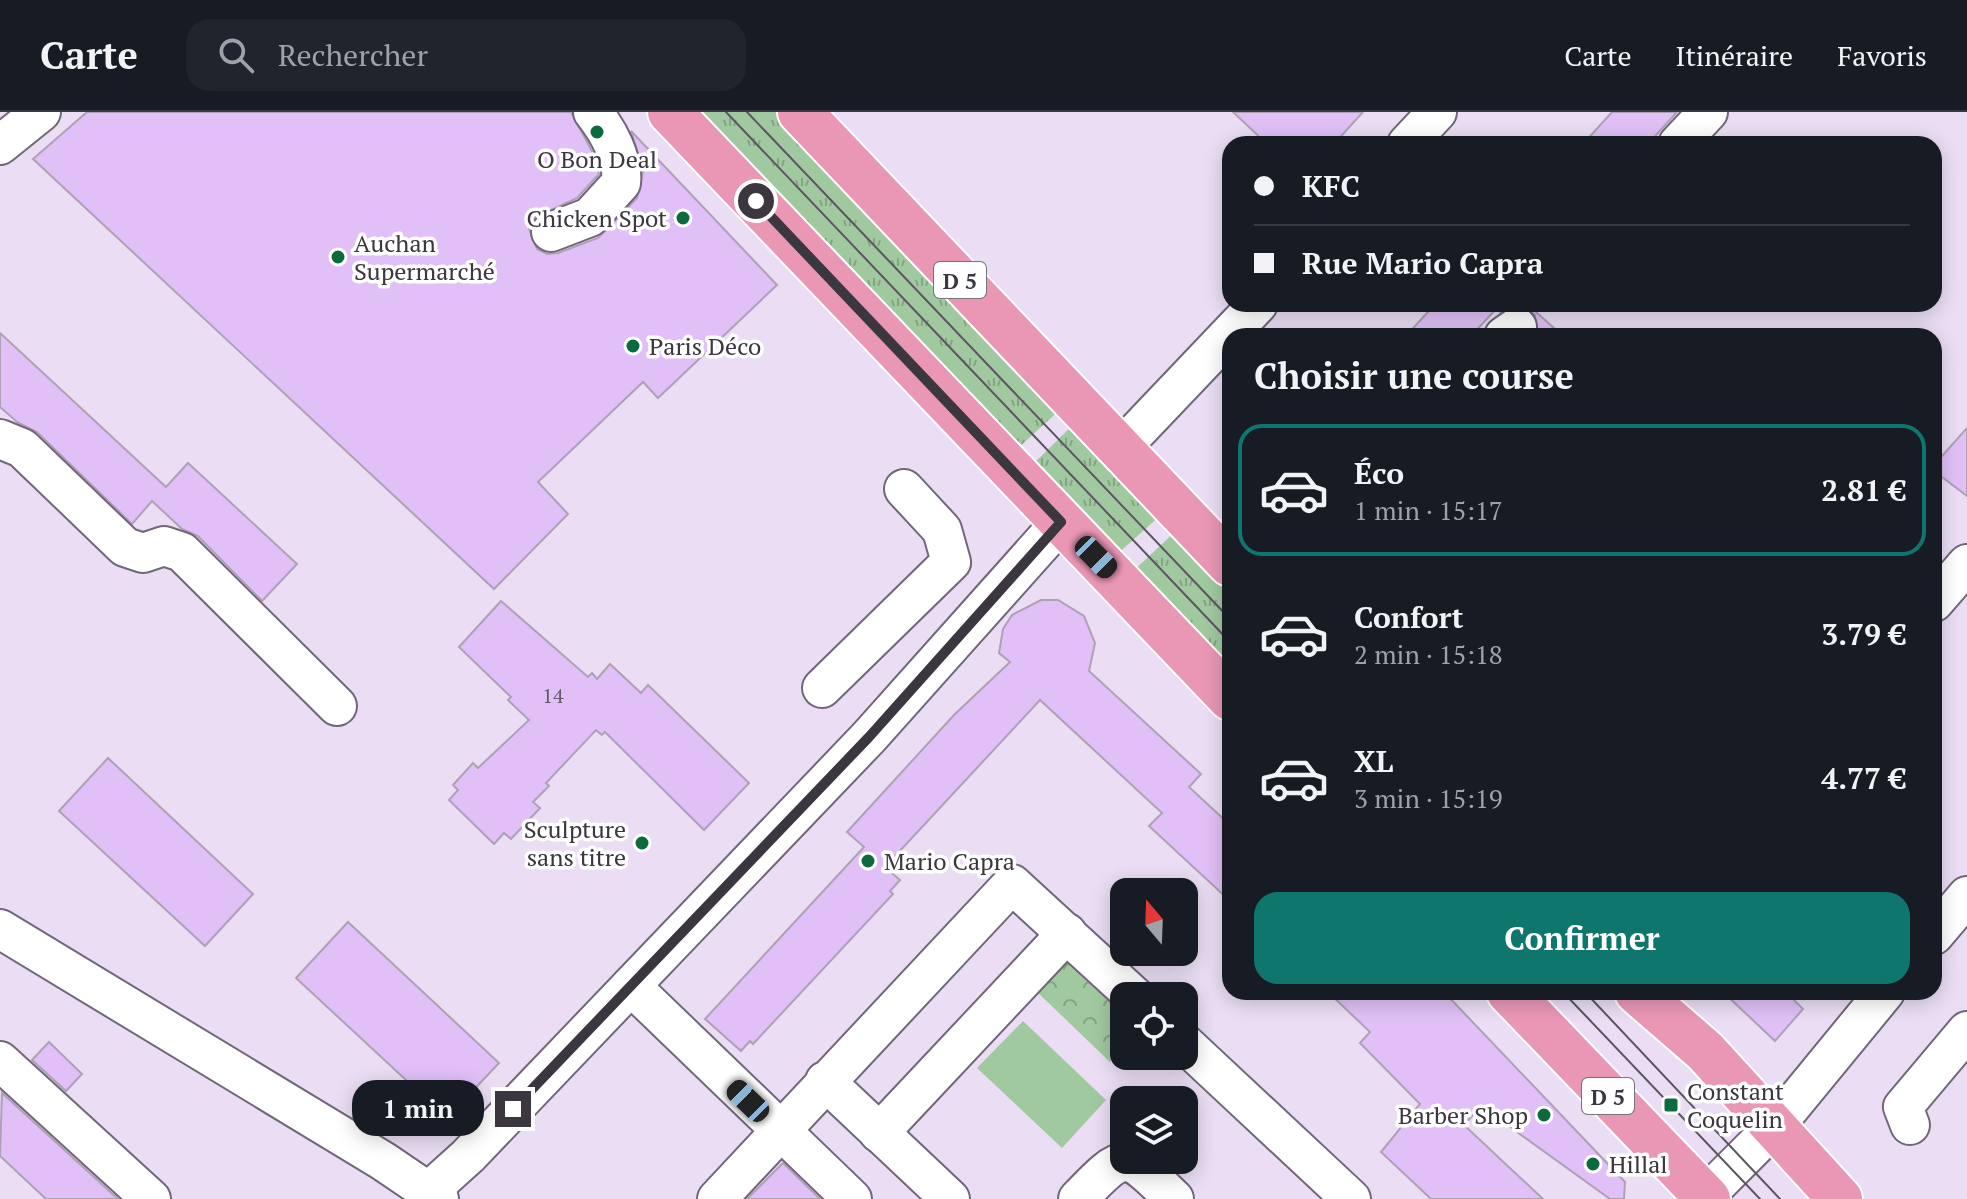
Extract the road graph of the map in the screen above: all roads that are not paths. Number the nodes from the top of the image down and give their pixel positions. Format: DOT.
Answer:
graph roads {
  1 [pos="41,112"];
  2 [pos="593,112"];
  3 [pos="670,112"];
  4 [pos="800,112"];
  5 [pos="1437,112"];
  6 [pos="1708,112"];
  7 [pos="1414,136"];
  8 [pos="1686,136"];
  9 [pos="0,145"];
  10 [pos="551,232"];
  11 [pos="1250,312"];
  12 [pos="1235,328"];
  13 [pos="1222,342"];
  14 [pos="0,439"];
  15 [pos="1121,448"];
  16 [pos="904,489"];
  17 [pos="1061,522"];
  18 [pos="1222,555"];
  19 [pos="1967,564"];
  20 [pos="1942,593"];
  21 [pos="822,688"];
  22 [pos="1222,690"];
  23 [pos="337,706"];
  24 [pos="1967,896"];
  25 [pos="1942,926"];
  26 [pos="0,929"];
  27 [pos="1067,933"];
  28 [pos="1119,982"];
  29 [pos="631,986"];
  30 [pos="1517,1000"];
  31 [pos="1646,1000"];
  32 [pos="1878,1000"];
  33 [pos="1967,1031"];
  34 [pos="1198,1056"];
  35 [pos="0,1061"];
  36 [pos="825,1081"];
  37 [pos="1910,1125"];
  38 [pos="1775,1126"];
  39 [pos="778,1130"];
  40 [pos="879,1133"];
  41 [pos="437,1190"];
  42 [pos="1705,1198"];
  43 [pos="151,1199"];
  44 [pos="389,1199"];
  45 [pos="717,1199"];
  46 [pos="852,1199"];
  47 [pos="950,1199"];
  48 [pos="1078,1199"];
  49 [pos="1174,1199"];
  50 [pos="1351,1199"];
  51 [pos="1840,1199"];
  1 -- 9 [label="street"];
  2 -- 10 [label="street"];
  3 -- 17 [label="main road"];
  4 -- 15 [label="main road, D 5"];
  5 -- 7 [label="street"];
  6 -- 8 [label="street"];
  11 -- 12 [label="street"];
  13 -- 15 [label="street"];
  14 -- 23 [label="street"];
  15 -- 18 [label="main road, D 5"];
  16 -- 21 [label="street"];
  17 -- 22 [label="main road"];
  17 -- 29 [label="street"];
  19 -- 20 [label="street"];
  24 -- 25 [label="street"];
  26 -- 41 [label="street"];
  27 -- 28 [label="street"];
  27 -- 36 [label="street"];
  27 -- 40 [label="street"];
  29 -- 39 [label="street"];
  29 -- 41 [label="street"];
  30 -- 42 [label="main road, D 5"];
  31 -- 38 [label="main road"];
  32 -- 38 [label="street"];
  33 -- 37 [label="street"];
  34 -- 50 [label="street"];
  35 -- 43 [label="street"];
  36 -- 39 [label="street"];
  36 -- 40 [label="street"];
  38 -- 42 [label="street"];
  38 -- 51 [label="main road"];
  39 -- 45 [label="street"];
  39 -- 46 [label="street"];
  40 -- 47 [label="street"];
  41 -- 44 [label="street"];
  48 -- 49 [label="street"];
}
